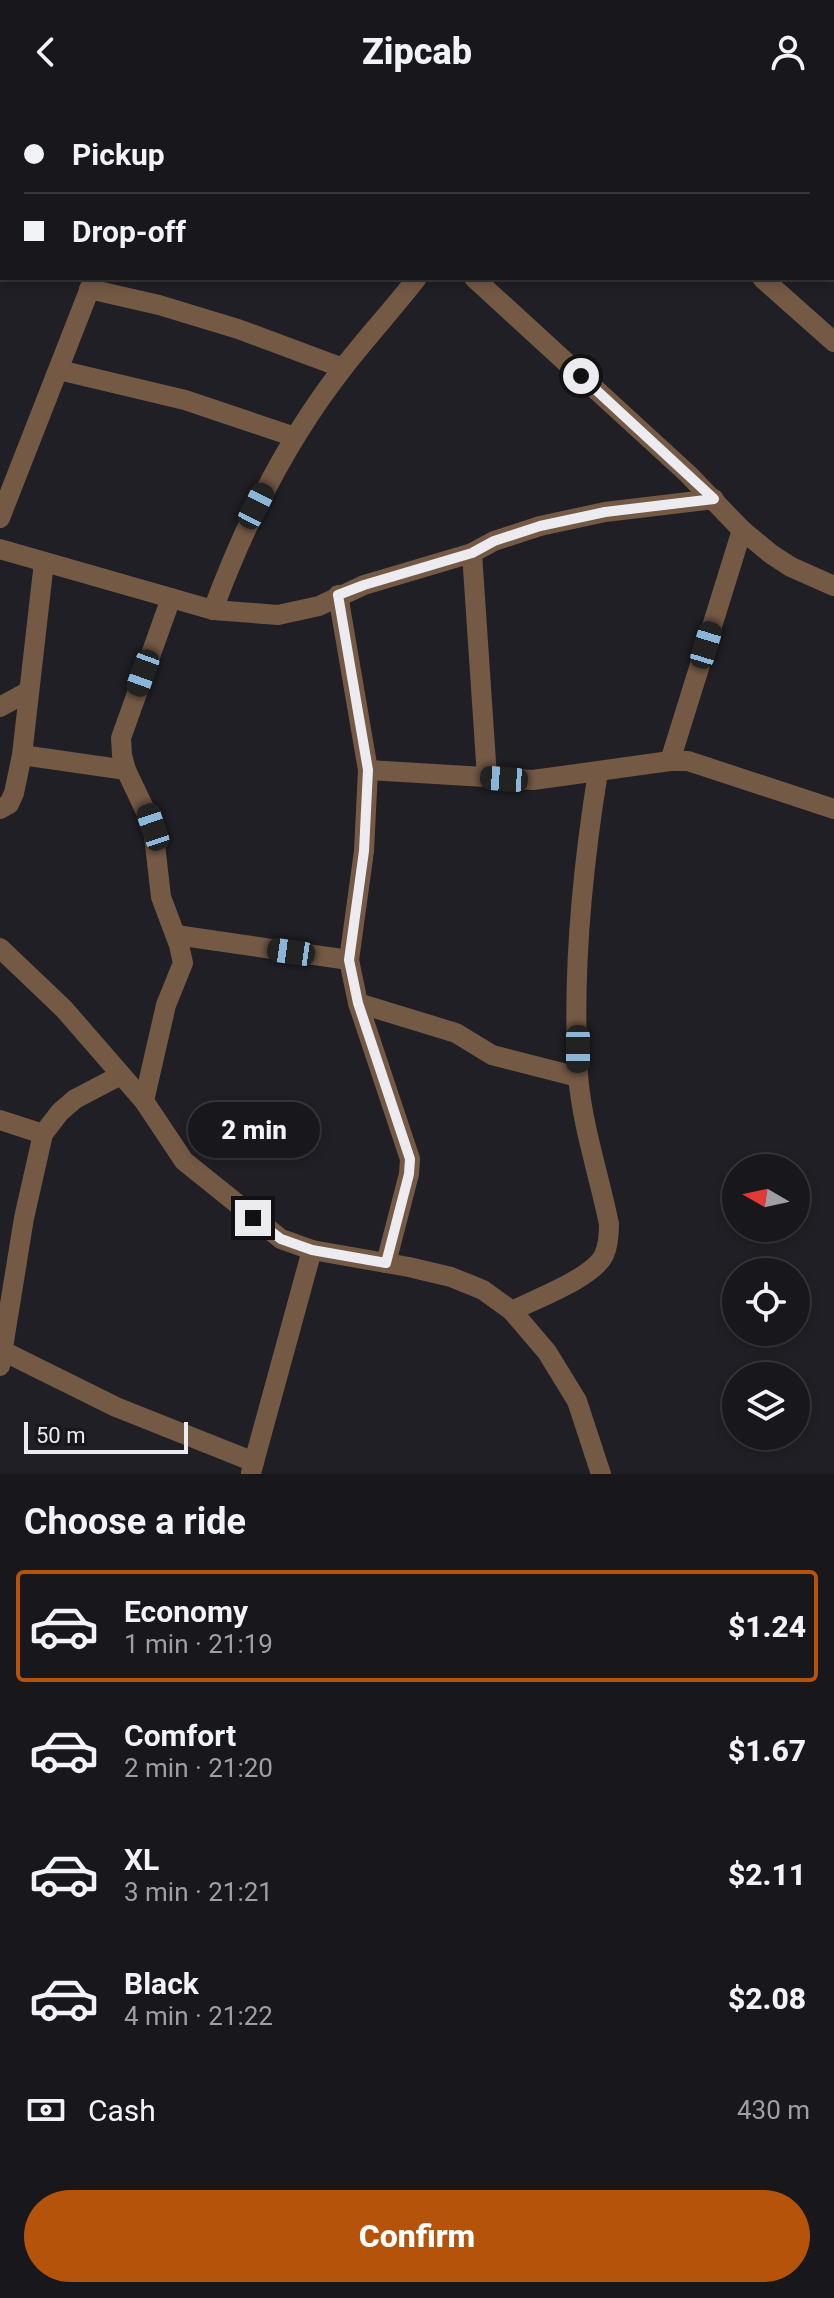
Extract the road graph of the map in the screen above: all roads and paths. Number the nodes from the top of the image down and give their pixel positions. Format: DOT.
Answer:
graph roads {
  1 [pos="415,280"];
  2 [pos="476,280"];
  3 [pos="764,280"];
  4 [pos="92,284"];
  5 [pos="834,342"];
  6 [pos="343,368"];
  7 [pos="59,370"];
  8 [pos="295,437"];
  9 [pos="714,499"];
  10 [pos="0,518"];
  11 [pos="742,530"];
  12 [pos="0,549"];
  13 [pos="472,553"];
  14 [pos="44,562"];
  15 [pos="834,586"];
  16 [pos="338,595"];
  17 [pos="171,598"];
  18 [pos="213,610"];
  19 [pos="29,691"];
  20 [pos="0,707"];
  21 [pos="22,755"];
  22 [pos="670,761"];
  23 [pos="126,770"];
  24 [pos="368,770"];
  25 [pos="598,772"];
  26 [pos="487,777"];
  27 [pos="0,809"];
  28 [pos="834,809"];
  29 [pos="176,935"];
  30 [pos="0,948"];
  31 [pos="349,960"];
  32 [pos="358,1003"];
  33 [pos="121,1075"];
  34 [pos="578,1077"];
  35 [pos="144,1101"];
  36 [pos="0,1120"];
  37 [pos="43,1134"];
  38 [pos="312,1250"];
  39 [pos="386,1263"];
  40 [pos="512,1311"];
  41 [pos="1,1358"];
  42 [pos="252,1468"];
  43 [pos="601,1474"];
  1 -- 6 [label="street"];
  2 -- 9 [label="street"];
  3 -- 5 [label="street"];
  4 -- 6 [label="street"];
  4 -- 7 [label="street"];
  6 -- 8 [label="street"];
  7 -- 8 [label="street"];
  7 -- 10 [label="street"];
  8 -- 18 [label="street"];
  9 -- 11 [label="street"];
  9 -- 13 [label="street"];
  11 -- 15 [label="street"];
  11 -- 22 [label="street"];
  12 -- 14 [label="street"];
  13 -- 16 [label="street"];
  13 -- 26 [label="street"];
  14 -- 17 [label="street"];
  14 -- 19 [label="street"];
  16 -- 18 [label="street"];
  16 -- 24 [label="street"];
  17 -- 18 [label="street"];
  17 -- 23 [label="street"];
  19 -- 20 [label="street"];
  19 -- 21 [label="street"];
  21 -- 23 [label="street"];
  21 -- 27 [label="street"];
  22 -- 25 [label="street"];
  22 -- 28 [label="street"];
  23 -- 29 [label="street"];
  24 -- 26 [label="street"];
  24 -- 31 [label="street"];
  25 -- 26 [label="street"];
  25 -- 34 [label="street"];
  29 -- 31 [label="street"];
  29 -- 35 [label="street"];
  30 -- 33 [label="street"];
  31 -- 32 [label="street"];
  32 -- 34 [label="street"];
  32 -- 39 [label="street"];
  33 -- 35 [label="street"];
  33 -- 37 [label="street"];
  34 -- 40 [label="street"];
  35 -- 38 [label="street"];
  36 -- 37 [label="street"];
  37 -- 41 [label="street"];
  38 -- 39 [label="street"];
  38 -- 42 [label="street"];
  39 -- 40 [label="street"];
  40 -- 43 [label="street"];
  41 -- 42 [label="street"];
}
